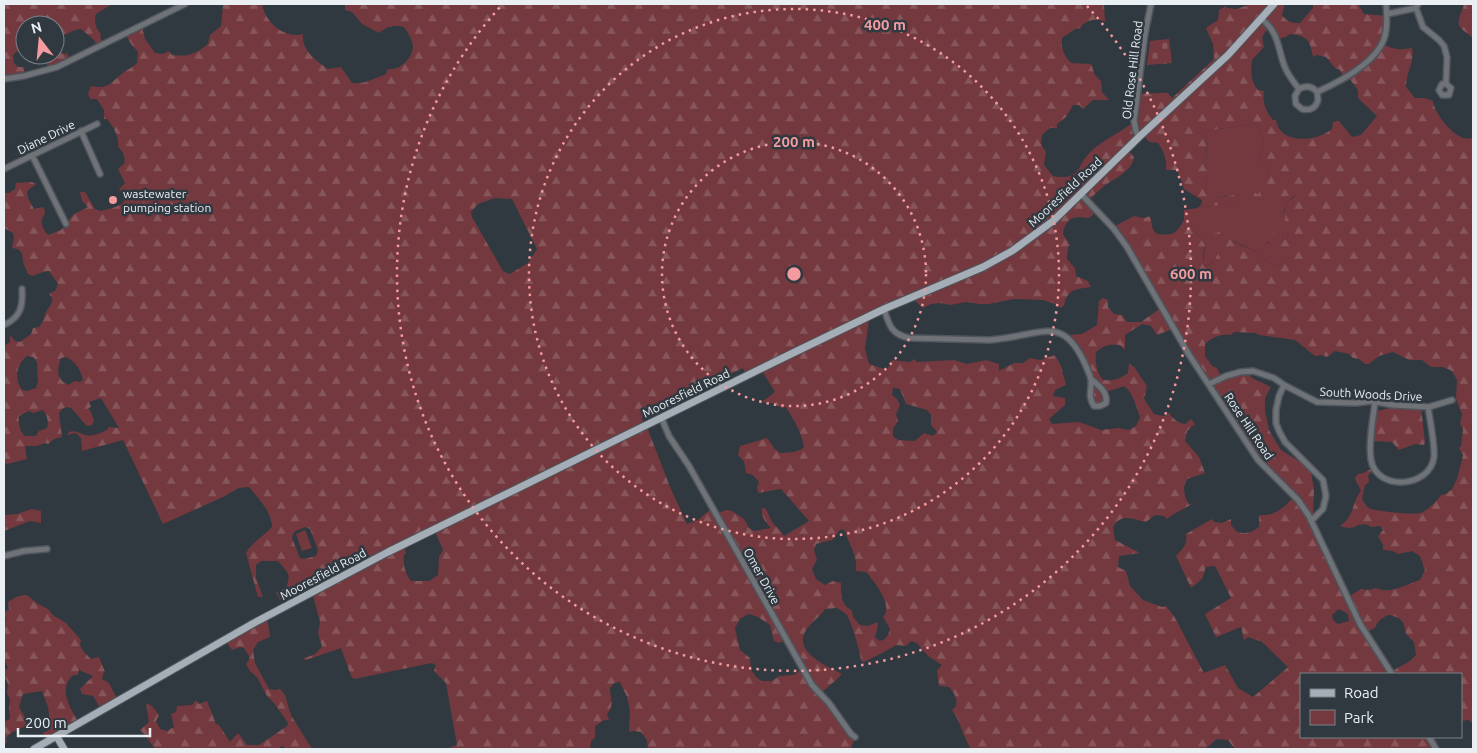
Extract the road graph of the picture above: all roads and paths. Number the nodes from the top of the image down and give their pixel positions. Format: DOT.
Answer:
graph roads {
  1 [pos="186,4"];
  2 [pos="1151,4"];
  3 [pos="1274,4"];
  4 [pos="1386,4"];
  5 [pos="1417,6"];
  6 [pos="1387,14"];
  7 [pos="1262,19"];
  8 [pos="4,79"];
  9 [pos="1446,84"];
  10 [pos="1299,89"];
  11 [pos="1317,92"];
  12 [pos="97,124"];
  13 [pos="81,131"];
  14 [pos="1139,138"];
  15 [pos="32,155"];
  16 [pos="4,169"];
  17 [pos="100,174"];
  18 [pos="1082,194"];
  19 [pos="66,224"];
  20 [pos="22,289"];
  21 [pos="884,309"];
  22 [pos="4,325"];
  23 [pos="1091,380"];
  24 [pos="1209,384"];
  25 [pos="1284,385"];
  26 [pos="1452,400"];
  27 [pos="1375,402"];
  28 [pos="1428,407"];
  29 [pos="661,417"];
  30 [pos="1311,520"];
  31 [pos="47,549"];
  32 [pos="4,556"];
  33 [pos="1391,673"];
  34 [pos="57,737"];
  35 [pos="855,737"];
  36 [pos="1430,738"];
  37 [pos="34,749"];
  38 [pos="64,749"];
  39 [pos="1436,749"];
  1 -- 8 [label="street"];
  2 -- 14 [label="street, Old Rose Hill Road"];
  3 -- 7 [label="main road, Mooresfield Road"];
  4 -- 6 [label="street"];
  5 -- 6 [label="street"];
  5 -- 9 [label="street"];
  6 -- 11 [label="street"];
  7 -- 10 [label="street"];
  7 -- 14 [label="main road, Mooresfield Road"];
  10 -- 11 [label="street"];
  10 -- 11 [label="street"];
  12 -- 13 [label="street, Diane Drive"];
  13 -- 15 [label="street, Diane Drive"];
  13 -- 17 [label="street"];
  14 -- 18 [label="main road, Mooresfield Road"];
  15 -- 16 [label="street, Diane Drive"];
  15 -- 19 [label="street"];
  18 -- 21 [label="main road, Mooresfield Road"];
  18 -- 24 [label="street, Rose Hill Road"];
  20 -- 22 [label="street"];
  21 -- 23 [label="street"];
  21 -- 29 [label="main road, Mooresfield Road"];
  23 -- 23 [label="street"];
  24 -- 25 [label="street, South Woods Drive"];
  24 -- 30 [label="street, Rose Hill Road"];
  25 -- 27 [label="street, South Woods Drive"];
  25 -- 30 [label="street"];
  26 -- 28 [label="street, South Woods Drive"];
  27 -- 28 [label="street, South Woods Drive"];
  27 -- 28 [label="street"];
  29 -- 34 [label="main road, Mooresfield Road"];
  29 -- 35 [label="street, Omer Drive"];
  30 -- 33 [label="street, Rose Hill Road"];
  31 -- 32 [label="street"];
  34 -- 37 [label="main road, Mooresfield Road"];
  34 -- 38 [label="main road"];
  36 -- 39 [label="street"];
}
